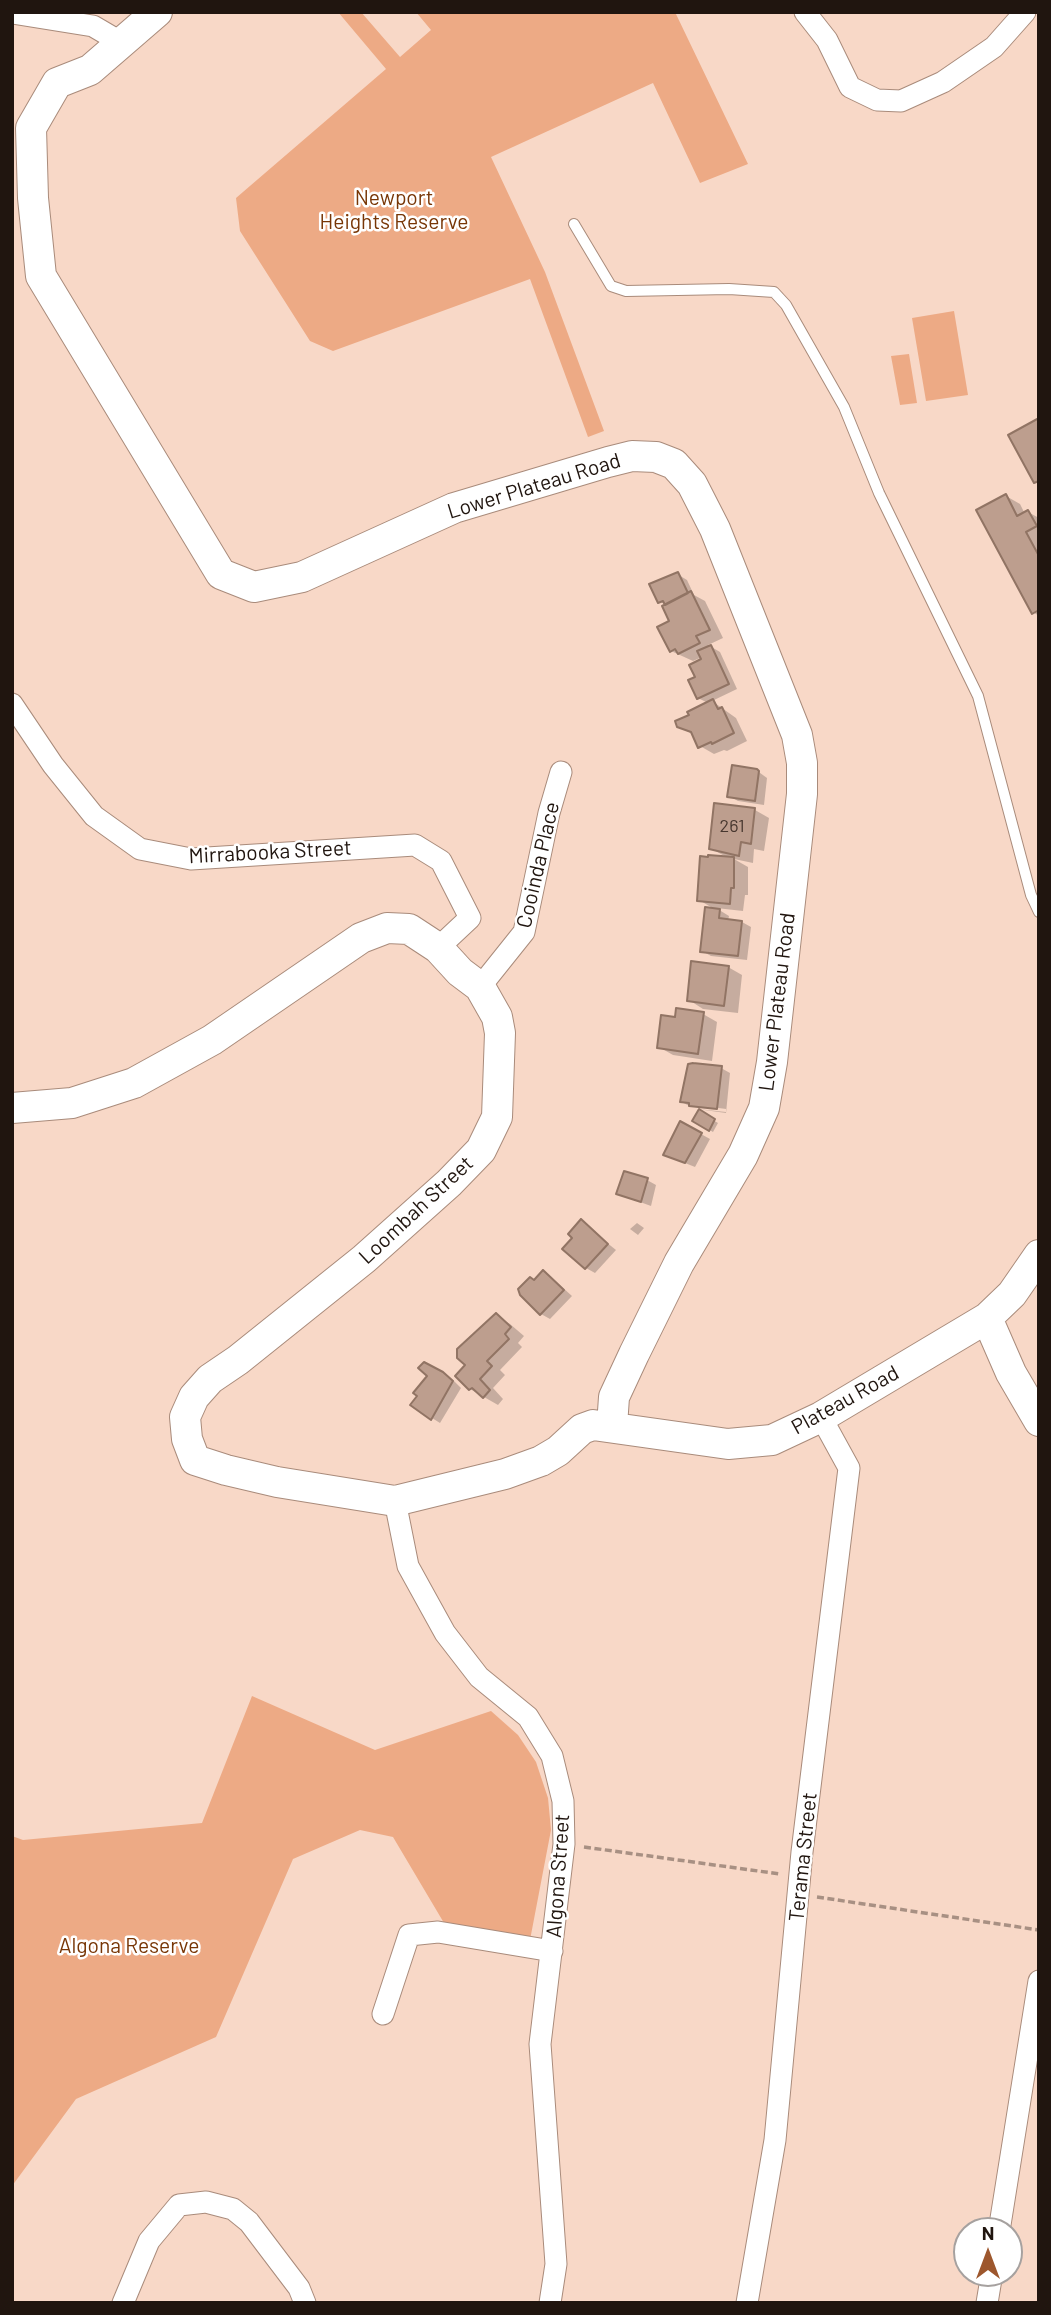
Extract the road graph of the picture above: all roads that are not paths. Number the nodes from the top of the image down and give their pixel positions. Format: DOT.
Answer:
graph roads {
  1 [pos="157,12"];
  2 [pos="805,12"];
  3 [pos="1025,12"];
  4 [pos="12,13"];
  5 [pos="122,43"];
  6 [pos="574,225"];
  7 [pos="12,704"];
  8 [pos="561,772"];
  9 [pos="1039,912"];
  10 [pos="438,948"];
  11 [pos="480,987"];
  12 [pos="12,1108"];
  13 [pos="1039,1255"];
  14 [pos="987,1318"];
  15 [pos="821,1417"];
  16 [pos="1039,1421"];
  17 [pos="612,1426"];
  18 [pos="395,1501"];
  19 [pos="552,1951"];
  20 [pos="1039,1981"];
  21 [pos="383,2014"];
  22 [pos="1001,2217"];
  23 [pos="124,2303"];
  24 [pos="305,2303"];
  25 [pos="550,2303"];
  26 [pos="747,2303"];
  1 -- 5 [label="street, Lower Plateau Road"];
  2 -- 3 [label="street"];
  4 -- 5 [label="street"];
  5 -- 17 [label="street, Lower Plateau Road"];
  6 -- 9 [label="lane"];
  7 -- 10 [label="street, Mirrabooka Street"];
  8 -- 11 [label="street, Cooinda Place"];
  10 -- 11 [label="street, Loombah Street"];
  10 -- 12 [label="street, Loombah Street"];
  11 -- 18 [label="street, Loombah Street"];
  13 -- 14 [label="street, Plateau Road"];
  14 -- 15 [label="street, Plateau Road"];
  14 -- 16 [label="street"];
  15 -- 17 [label="street, Plateau Road"];
  15 -- 26 [label="street, Terama Street"];
  17 -- 18 [label="street, Loombah Street"];
  18 -- 19 [label="street, Algona Street"];
  19 -- 21 [label="street"];
  19 -- 25 [label="street, Algona Street"];
  20 -- 22 [label="street"];
  23 -- 24 [label="street"];
}
